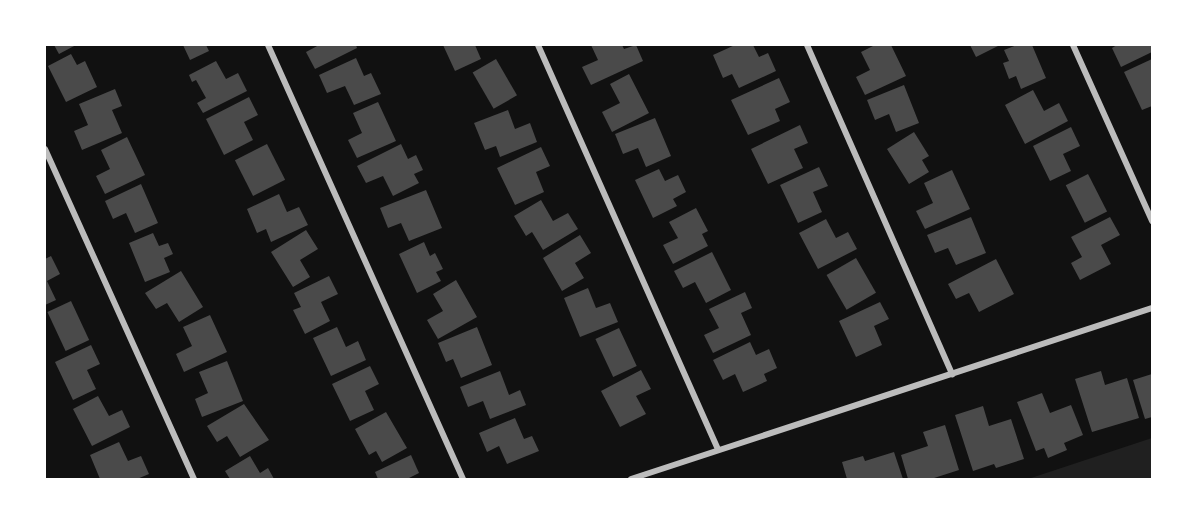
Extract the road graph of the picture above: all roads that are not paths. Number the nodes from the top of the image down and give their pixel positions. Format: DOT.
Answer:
graph roads {
  1 [pos="268,45"];
  2 [pos="538,45"];
  3 [pos="807,45"];
  4 [pos="1073,45"];
  5 [pos="45,149"];
  6 [pos="1152,221"];
  7 [pos="1152,308"];
  8 [pos="952,374"];
  9 [pos="718,450"];
  10 [pos="194,479"];
  11 [pos="462,479"];
  12 [pos="631,479"];
  1 -- 11 [label="street"];
  2 -- 9 [label="street"];
  3 -- 8 [label="street"];
  4 -- 6 [label="street"];
  5 -- 10 [label="street"];
  7 -- 8 [label="street"];
  8 -- 9 [label="street"];
  9 -- 12 [label="street"];
}
